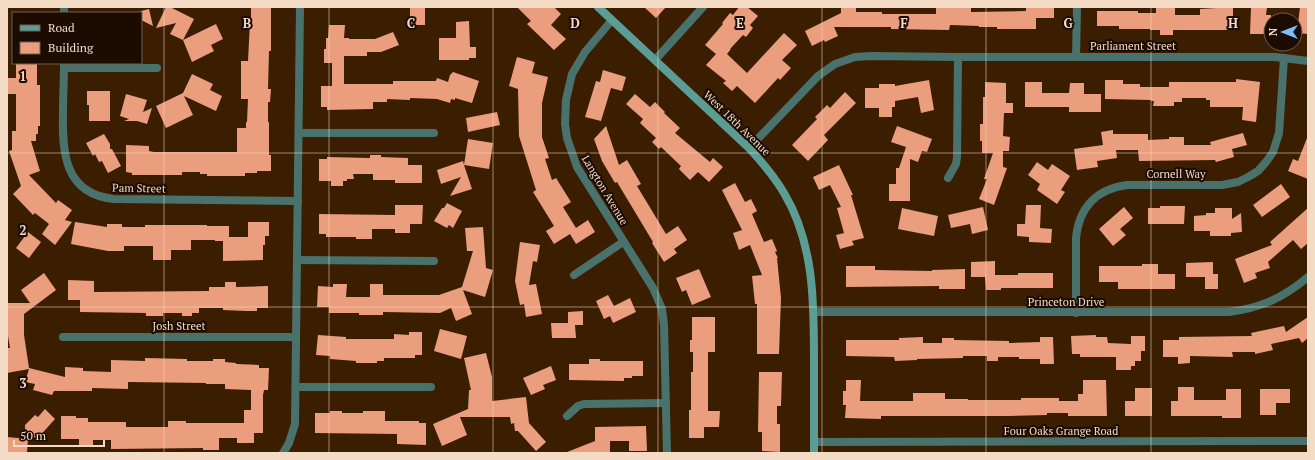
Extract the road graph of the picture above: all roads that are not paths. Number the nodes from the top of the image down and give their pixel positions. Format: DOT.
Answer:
graph roads {
  1 [pos="300,7"];
  2 [pos="598,7"];
  3 [pos="703,7"];
  4 [pos="1077,7"];
  5 [pos="612,20"];
  6 [pos="1076,56"];
  7 [pos="958,57"];
  8 [pos="1284,58"];
  9 [pos="655,60"];
  10 [pos="1308,61"];
  11 [pos="64,66"];
  12 [pos="157,68"];
  13 [pos="298,133"];
  14 [pos="434,133"];
  15 [pos="749,148"];
  16 [pos="948,178"];
  17 [pos="298,200"];
  18 [pos="623,242"];
  19 [pos="297,260"];
  20 [pos="434,261"];
  21 [pos="574,275"];
  22 [pos="1308,277"];
  23 [pos="814,312"];
  24 [pos="1076,313"];
  25 [pos="63,337"];
  26 [pos="296,337"];
  27 [pos="296,387"];
  28 [pos="431,387"];
  29 [pos="666,403"];
  30 [pos="566,416"];
  31 [pos="1308,441"];
  32 [pos="814,442"];
  33 [pos="283,453"];
  34 [pos="667,453"];
  35 [pos="814,453"];
  1 -- 13 [label="street"];
  2 -- 5 [label="street, West 18th Avenue"];
  3 -- 9 [label="street"];
  4 -- 6 [label="street"];
  5 -- 9 [label="street, West 18th Avenue"];
  5 -- 18 [label="street, Langton Avenue"];
  6 -- 7 [label="street, Parliament Street"];
  6 -- 8 [label="street, Parliament Street"];
  7 -- 15 [label="street, Parliament Street"];
  7 -- 16 [label="street"];
  8 -- 10 [label="street, Parliament Street"];
  8 -- 24 [label="street, Cornell Way"];
  9 -- 15 [label="street, West 18th Avenue"];
  11 -- 12 [label="street, Pam Street"];
  11 -- 17 [label="street, Pam Street"];
  13 -- 14 [label="street"];
  13 -- 17 [label="street"];
  15 -- 23 [label="street, West 18th Avenue"];
  17 -- 19 [label="street"];
  18 -- 21 [label="street, Langton Avenue"];
  18 -- 29 [label="street, Langton Avenue"];
  19 -- 20 [label="street"];
  19 -- 26 [label="street"];
  22 -- 24 [label="street, Princeton Drive"];
  23 -- 24 [label="street, Princeton Drive"];
  23 -- 32 [label="street, West 18th Avenue"];
  25 -- 26 [label="street, Josh Street"];
  26 -- 27 [label="street"];
  27 -- 28 [label="street"];
  27 -- 33 [label="street"];
  29 -- 30 [label="street"];
  29 -- 34 [label="street, Langton Avenue"];
  31 -- 32 [label="street, Four Oaks Grange Road"];
  32 -- 35 [label="street, West 18th Avenue"];
}
